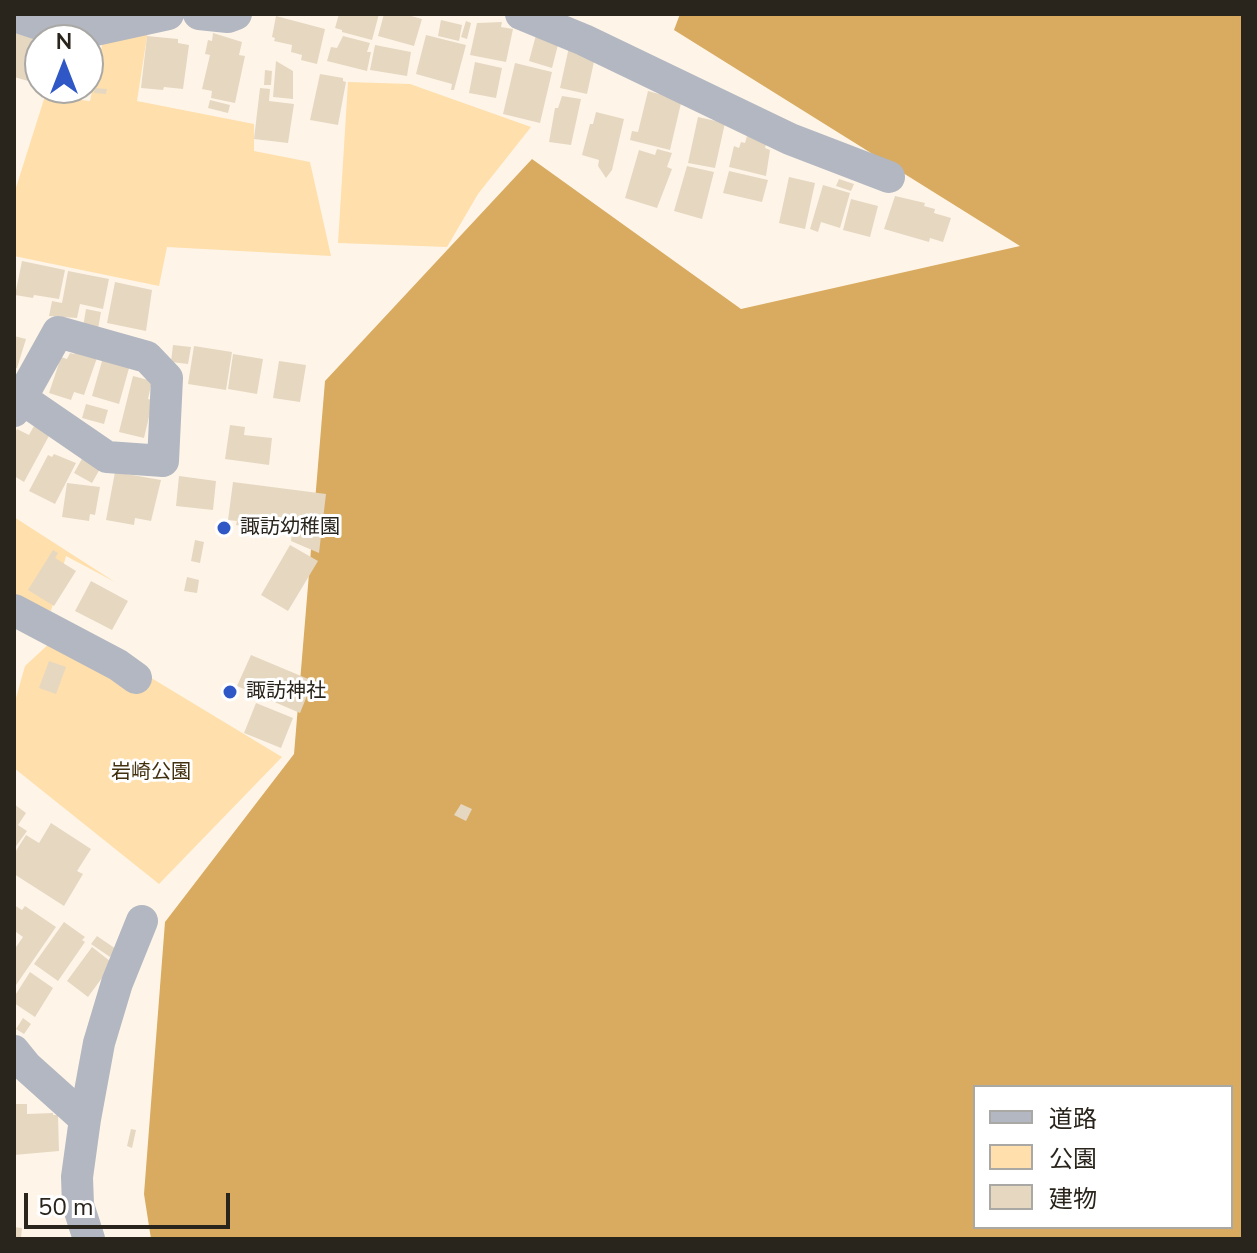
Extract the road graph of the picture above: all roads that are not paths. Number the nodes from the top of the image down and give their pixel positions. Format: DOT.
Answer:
graph roads {
  1 [pos="168,14"];
  2 [pos="199,14"];
  3 [pos="236,14"];
  4 [pos="521,14"];
  5 [pos="14,16"];
  6 [pos="889,177"];
  7 [pos="18,404"];
  8 [pos="14,610"];
  9 [pos="136,678"];
  10 [pos="142,921"];
  11 [pos="14,1051"];
  12 [pos="85,1119"];
  13 [pos="89,1239"];
  1 -- 5 [label="street"];
  2 -- 3 [label="street"];
  4 -- 6 [label="street"];
  7 -- 7 [label="street"];
  8 -- 9 [label="street"];
  10 -- 12 [label="street"];
  11 -- 12 [label="street"];
  12 -- 13 [label="street"];
}
